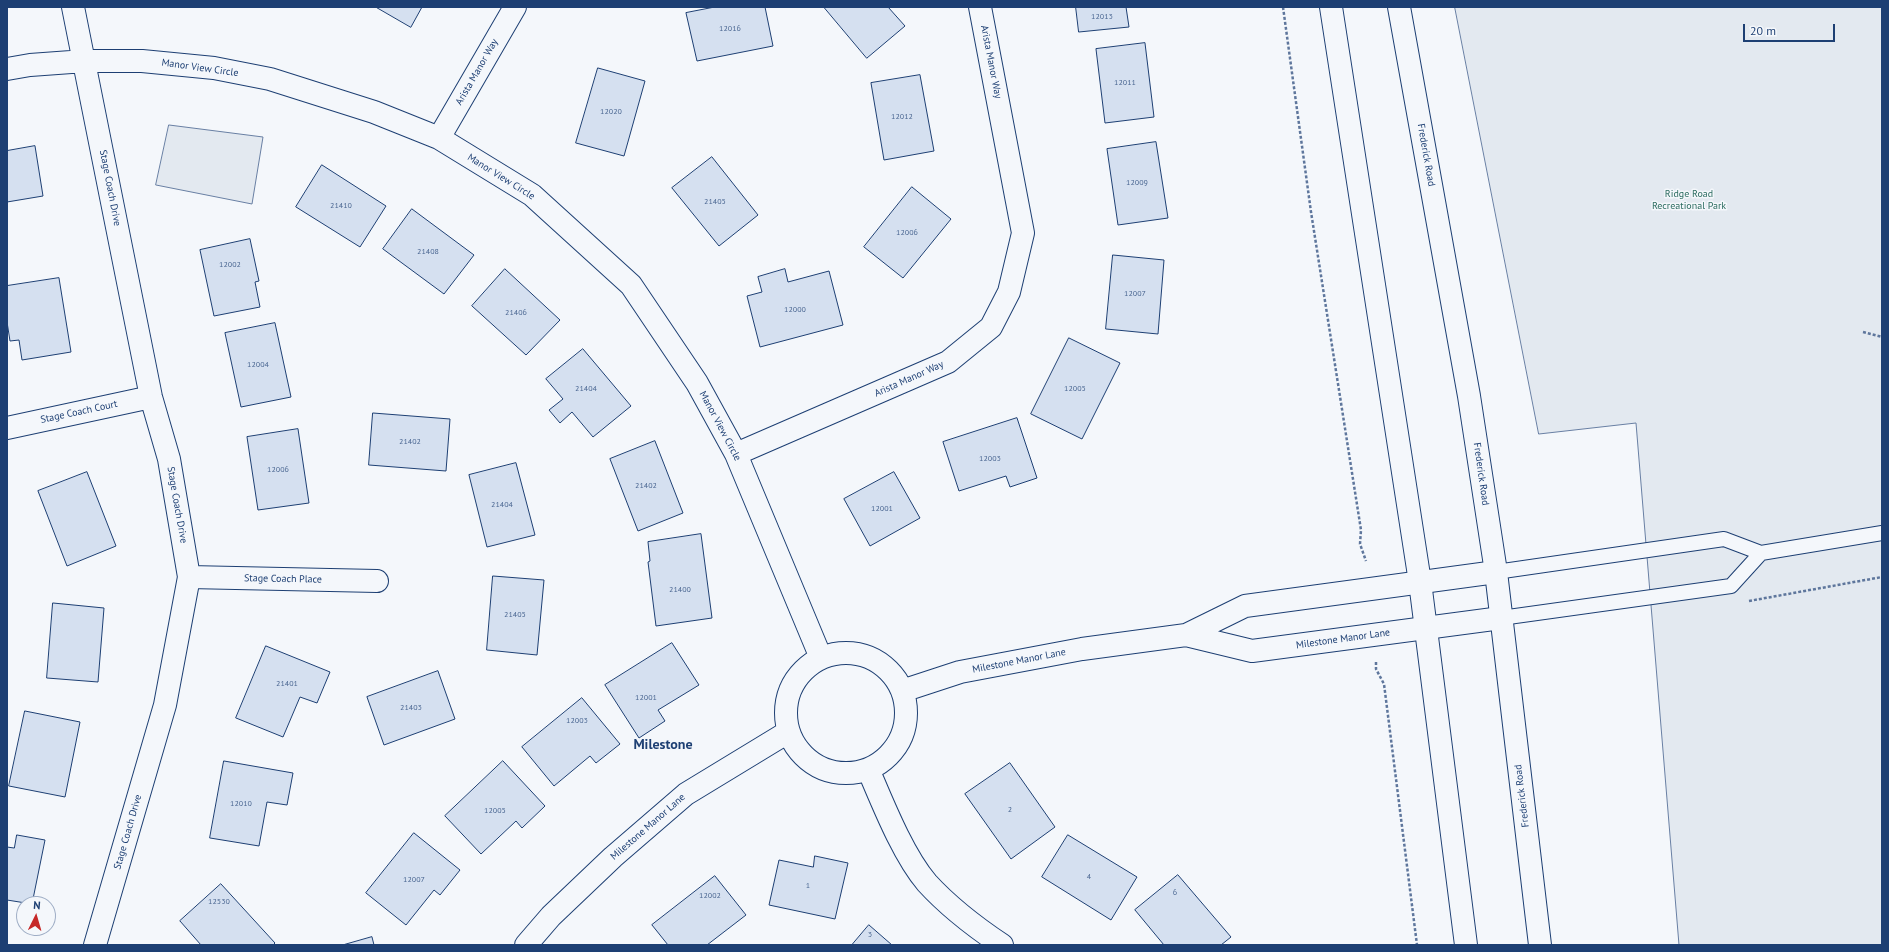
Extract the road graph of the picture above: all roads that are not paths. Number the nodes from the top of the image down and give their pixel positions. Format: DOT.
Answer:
graph roads {
  1 [pos="74,7"];
  2 [pos="515,7"];
  3 [pos="980,7"];
  4 [pos="1332,7"];
  5 [pos="1399,7"];
  6 [pos="85,61"];
  7 [pos="7,69"];
  8 [pos="439,138"];
  9 [pos="151,397"];
  10 [pos="7,428"];
  11 [pos="736,454"];
  12 [pos="1882,533"];
  13 [pos="1761,553"];
  14 [pos="1496,572"];
  15 [pos="189,577"];
  16 [pos="377,581"];
  17 [pos="1420,582"];
  18 [pos="1501,618"];
  19 [pos="1427,628"];
  20 [pos="1186,635"];
  21 [pos="821,658"];
  22 [pos="902,691"];
  23 [pos="788,732"];
  24 [pos="868,769"];
  25 [pos="95,945"];
  26 [pos="526,945"];
  27 [pos="1002,945"];
  28 [pos="1466,945"];
  29 [pos="1540,945"];
  1 -- 6 [label="street, Stage Coach Drive"];
  2 -- 8 [label="street, Arista Manor Way"];
  3 -- 11 [label="street, Arista Manor Way"];
  4 -- 17 [label="street"];
  5 -- 14 [label="street, Frederick Road"];
  6 -- 7 [label="street, Manor View Circle"];
  6 -- 8 [label="street, Manor View Circle"];
  6 -- 9 [label="street, Stage Coach Drive"];
  8 -- 11 [label="street, Manor View Circle"];
  9 -- 10 [label="street, Stage Coach Court"];
  9 -- 15 [label="street, Stage Coach Drive"];
  11 -- 21 [label="street, Manor View Circle"];
  12 -- 13 [label="lane"];
  13 -- 14 [label="lane"];
  13 -- 18 [label="lane"];
  14 -- 17 [label="street, Milestone Manor Lane"];
  14 -- 18 [label="street, Frederick Road"];
  15 -- 16 [label="street, Stage Coach Place"];
  15 -- 25 [label="street, Stage Coach Drive"];
  17 -- 19 [label="street"];
  17 -- 20 [label="street, Milestone Manor Lane"];
  18 -- 19 [label="street, Milestone Manor Lane"];
  18 -- 29 [label="street, Frederick Road"];
  19 -- 20 [label="street, Milestone Manor Lane"];
  19 -- 28 [label="street"];
  20 -- 22 [label="street, Milestone Manor Lane"];
  21 -- 22 [label="street"];
  21 -- 23 [label="street"];
  22 -- 24 [label="street"];
  23 -- 24 [label="street"];
  23 -- 26 [label="street, Milestone Manor Lane"];
  24 -- 27 [label="street"];
}
